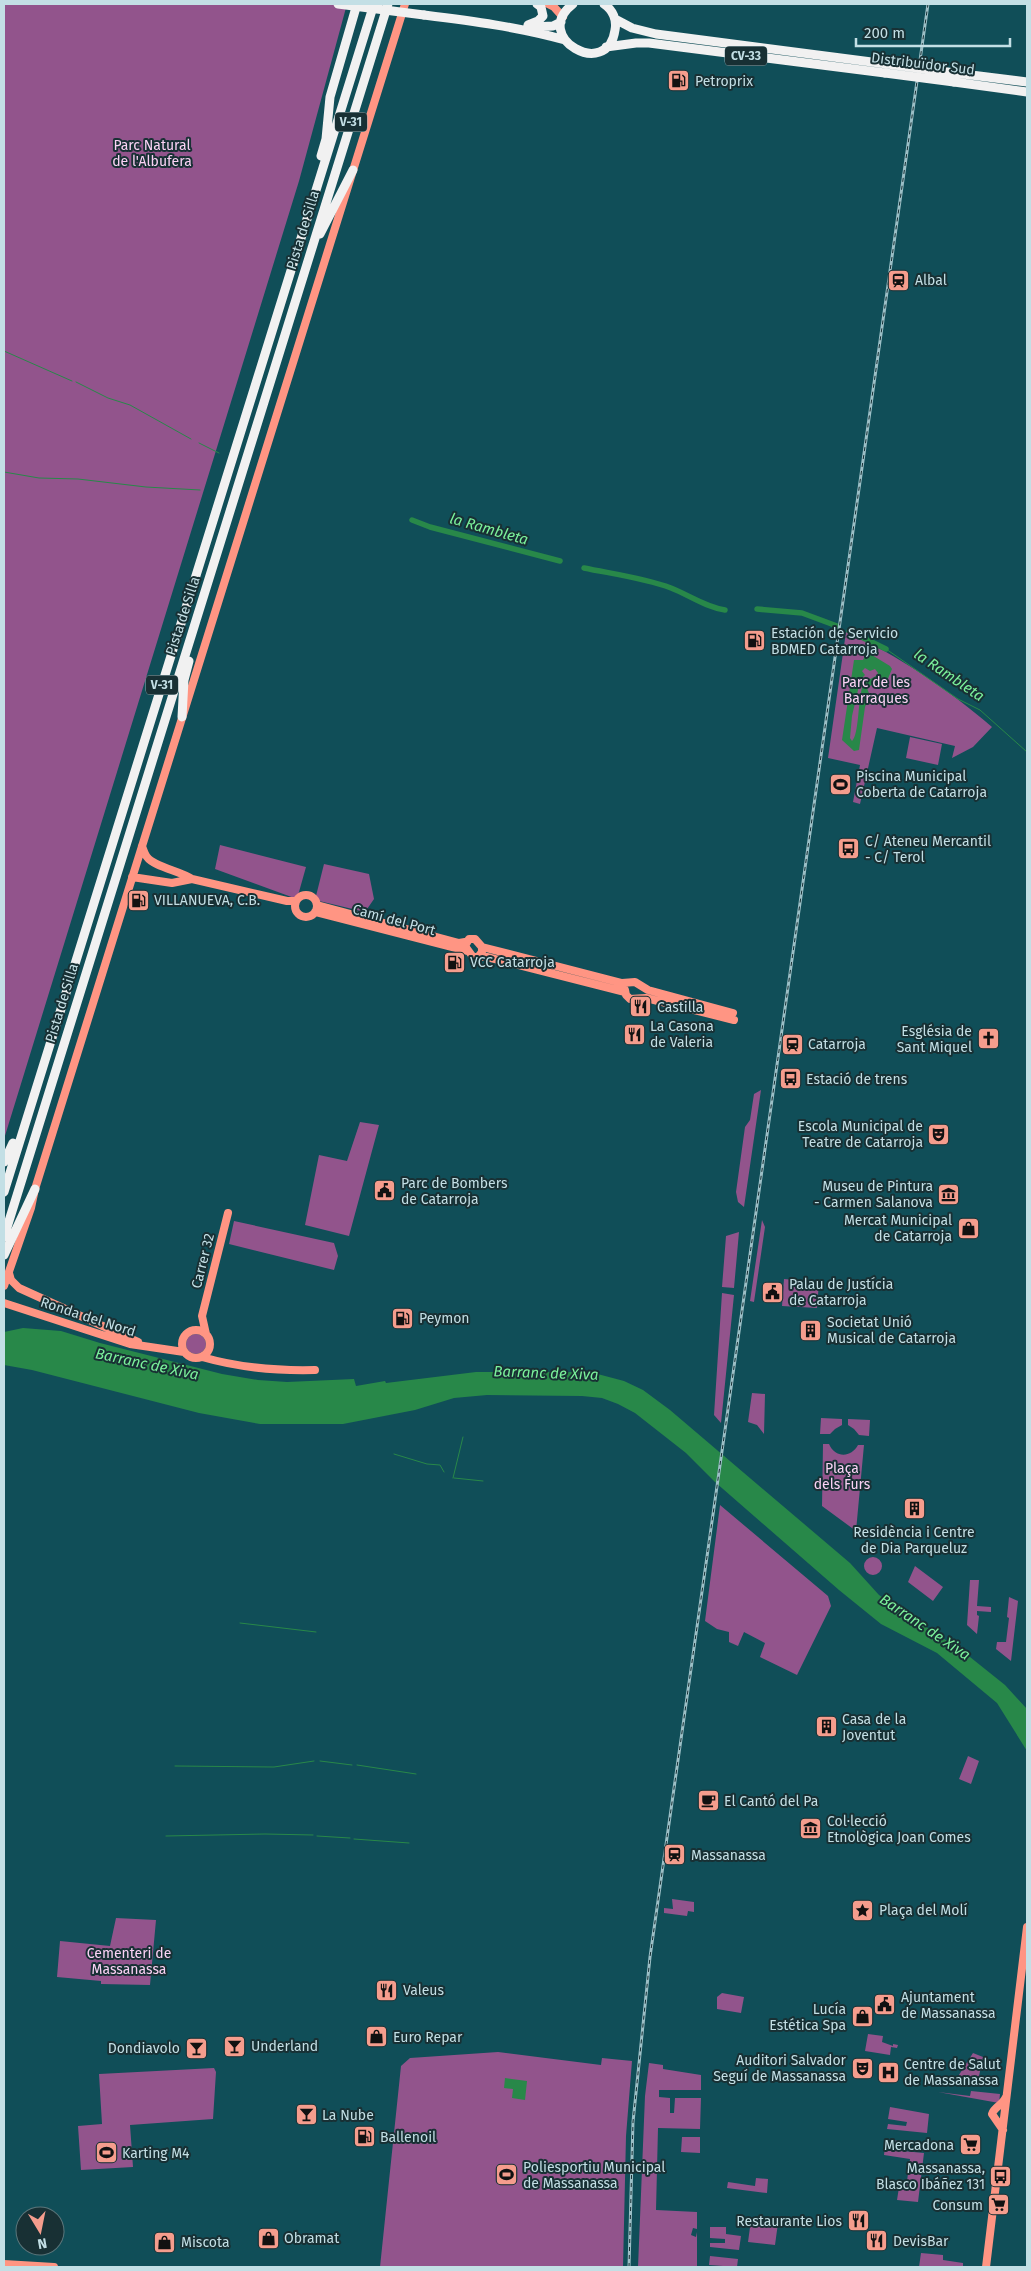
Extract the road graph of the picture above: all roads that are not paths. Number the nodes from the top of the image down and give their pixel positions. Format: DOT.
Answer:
graph roads {
  1 [pos="338,4"];
  2 [pos="357,4"];
  3 [pos="374,4"];
  4 [pos="388,4"];
  5 [pos="405,4"];
  6 [pos="537,4"];
  7 [pos="548,4"];
  8 [pos="573,4"];
  9 [pos="604,4"];
  10 [pos="615,19"];
  11 [pos="562,20"];
  12 [pos="502,25"];
  13 [pos="524,26"];
  14 [pos="565,40"];
  15 [pos="606,47"];
  16 [pos="955,77"];
  17 [pos="1027,82"];
  18 [pos="1027,92"];
  19 [pos="353,170"];
  20 [pos="312,199"];
  21 [pos="315,240"];
  22 [pos="198,617"];
  23 [pos="182,717"];
  24 [pos="142,846"];
  25 [pos="132,877"];
  26 [pos="192,878"];
  27 [pos="295,904"];
  28 [pos="316,908"];
  29 [pos="465,942"];
  30 [pos="482,947"];
  31 [pos="467,951"];
  32 [pos="478,957"];
  33 [pos="629,983"];
  34 [pos="642,988"];
  35 [pos="625,992"];
  36 [pos="638,998"];
  37 [pos="27,1114"];
  38 [pos="4,1162"];
  39 [pos="35,1189"];
  40 [pos="4,1192"];
  41 [pos="228,1213"];
  42 [pos="4,1237"];
  43 [pos="4,1255"];
  44 [pos="9,1274"];
  45 [pos="4,1286"];
  46 [pos="4,1304"];
  47 [pos="202,1316"];
  48 [pos="193,1331"];
  49 [pos="206,1334"];
  50 [pos="183,1340"];
  51 [pos="209,1348"];
  52 [pos="156,1349"];
  53 [pos="166,1350"];
  54 [pos="184,1352"];
  55 [pos="202,1357"];
  56 [pos="230,1365"];
  57 [pos="315,1370"];
  58 [pos="1027,1927"];
  59 [pos="1024,1974"];
  60 [pos="1007,2095"];
  61 [pos="998,2108"];
  62 [pos="1006,2114"];
  63 [pos="998,2121"];
  64 [pos="1003,2130"];
  65 [pos="4,2263"];
  66 [pos="54,2267"];
  67 [pos="986,2267"];
  1 -- 12 [label="highway, bridge"];
  2 -- 20 [label="highway"];
  3 -- 20 [label="highway, Pista de Silla / V-31"];
  4 -- 21 [label="highway, Pista de Silla / V-31"];
  5 -- 19 [label="street"];
  6 -- 13 [label="highway"];
  7 -- 11 [label="street"];
  8 -- 11 [label="highway"];
  9 -- 10 [label="highway, CV-33"];
  10 -- 15 [label="highway"];
  10 -- 16 [label="highway, Distribuïdor Sud / CV-33, bridge"];
  11 -- 13 [label="highway"];
  11 -- 14 [label="highway"];
  12 -- 13 [label="highway"];
  12 -- 14 [label="highway, CV-33"];
  14 -- 15 [label="highway, CV-33"];
  15 -- 16 [label="highway, Distribuïdor Sud / CV-33, bridge"];
  16 -- 17 [label="highway, Distribuïdor Sud / CV-33"];
  16 -- 18 [label="highway, Distribuïdor Sud / CV-33"];
  19 -- 21 [label="highway"];
  19 -- 23 [label="street"];
  20 -- 37 [label="highway, Pista de Silla / V-31"];
  21 -- 22 [label="highway, Pista de Silla / V-31"];
  22 -- 23 [label="highway"];
  22 -- 42 [label="highway, Pista de Silla / V-31"];
  23 -- 24 [label="street"];
  24 -- 25 [label="street"];
  24 -- 26 [label="street"];
  25 -- 26 [label="street"];
  25 -- 39 [label="street"];
  26 -- 27 [label="street"];
  27 -- 28 [label="street"];
  27 -- 28 [label="street"];
  28 -- 29 [label="street, Camí del Port"];
  28 -- 31 [label="street, Camí del Port"];
  29 -- 30 [label="street"];
  29 -- 31 [label="street"];
  30 -- 32 [label="street"];
  30 -- 33 [label="street"];
  31 -- 32 [label="street"];
  32 -- 35 [label="street"];
  33 -- 34 [label="street"];
  33 -- 35 [label="street"];
  34 -- 36 [label="street"];
  34 -- 36 [label="street"];
  35 -- 36 [label="street"];
  37 -- 38 [label="highway"];
  37 -- 40 [label="highway, Pista de Silla / V-31"];
  39 -- 43 [label="highway"];
  39 -- 44 [label="street"];
  41 -- 47 [label="street, Carrer 32"];
  44 -- 45 [label="street"];
  44 -- 52 [label="street"];
  46 -- 52 [label="street, Ronda del Nord"];
  47 -- 48 [label="street, Carrer 32"];
  47 -- 49 [label="street, Carrer 32"];
  48 -- 49 [label="street"];
  48 -- 50 [label="street"];
  49 -- 51 [label="street"];
  50 -- 53 [label="street"];
  50 -- 54 [label="street"];
  51 -- 55 [label="street"];
  51 -- 56 [label="street"];
  52 -- 53 [label="street, Ronda del Nord"];
  53 -- 54 [label="street, Ronda del Nord"];
  54 -- 55 [label="street"];
  55 -- 56 [label="street"];
  56 -- 57 [label="street"];
  58 -- 59 [label="street"];
  59 -- 60 [label="street"];
  60 -- 61 [label="street"];
  60 -- 62 [label="street"];
  61 -- 62 [label="street"];
  61 -- 63 [label="street"];
  62 -- 63 [label="street"];
  62 -- 64 [label="street"];
  63 -- 64 [label="street"];
  64 -- 67 [label="street"];
  65 -- 66 [label="street"];
}
